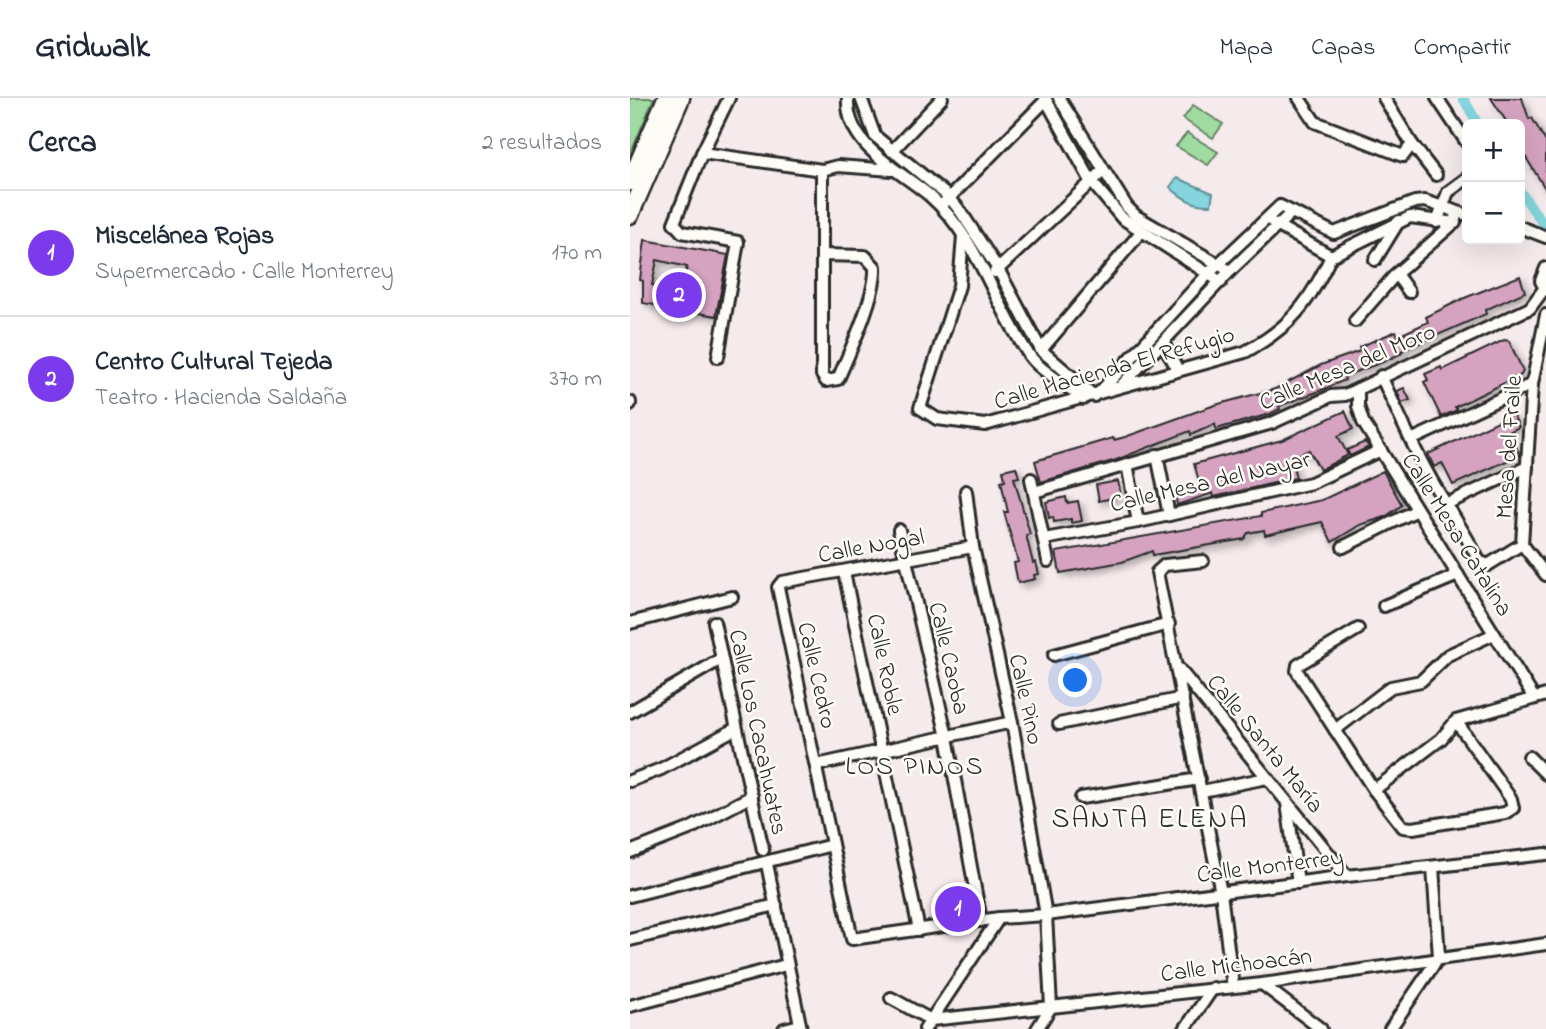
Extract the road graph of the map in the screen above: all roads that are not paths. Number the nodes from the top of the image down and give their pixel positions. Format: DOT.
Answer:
graph roads {
  1 [pos="666,98"];
  2 [pos="681,98"];
  3 [pos="729,98"];
  4 [pos="848,98"];
  5 [pos="861,98"];
  6 [pos="942,98"];
  7 [pos="1059,98"];
  8 [pos="1299,98"];
  9 [pos="1384,98"];
  10 [pos="1437,98"];
  11 [pos="1045,99"];
  12 [pos="1462,136"];
  13 [pos="1412,144"];
  14 [pos="892,150"];
  15 [pos="702,153"];
  16 [pos="822,170"];
  17 [pos="892,170"];
  18 [pos="1103,171"];
  19 [pos="1436,176"];
  20 [pos="1091,181"];
  21 [pos="1462,181"];
  22 [pos="630,182"];
  23 [pos="634,195"];
  24 [pos="949,197"];
  25 [pos="940,206"];
  26 [pos="1442,206"];
  27 [pos="1394,208"];
  28 [pos="1292,212"];
  29 [pos="630,215"];
  30 [pos="1461,217"];
  31 [pos="1399,221"];
  32 [pos="1437,222"];
  33 [pos="1273,223"];
  34 [pos="1525,226"];
  35 [pos="1142,231"];
  36 [pos="963,236"];
  37 [pos="1546,237"];
  38 [pos="822,255"];
  39 [pos="1331,256"];
  40 [pos="1375,260"];
  41 [pos="1219,264"];
  42 [pos="1546,268"];
  43 [pos="998,269"];
  44 [pos="1230,271"];
  45 [pos="1209,274"];
  46 [pos="1396,274"];
  47 [pos="987,279"];
  48 [pos="1221,282"];
  49 [pos="1545,290"];
  50 [pos="1409,292"];
  51 [pos="1530,308"];
  52 [pos="1545,318"];
  53 [pos="1355,321"];
  54 [pos="1163,343"];
  55 [pos="1041,350"];
  56 [pos="718,357"];
  57 [pos="1178,370"];
  58 [pos="1381,376"];
  59 [pos="1532,384"];
  60 [pos="1120,387"];
  61 [pos="1358,389"];
  62 [pos="1092,397"];
  63 [pos="1411,440"];
  64 [pos="1381,450"];
  65 [pos="1157,454"];
  66 [pos="1127,464"];
  67 [pos="1527,467"];
  68 [pos="1031,479"];
  69 [pos="966,491"];
  70 [pos="1034,492"];
  71 [pos="1446,504"];
  72 [pos="1417,510"];
  73 [pos="1170,515"];
  74 [pos="1138,522"];
  75 [pos="900,530"];
  76 [pos="1044,539"];
  77 [pos="1522,544"];
  78 [pos="973,547"];
  79 [pos="1342,547"];
  80 [pos="906,560"];
  81 [pos="1048,561"];
  82 [pos="1203,561"];
  83 [pos="844,572"];
  84 [pos="1458,575"];
  85 [pos="1546,575"];
  86 [pos="778,585"];
  87 [pos="732,597"];
  88 [pos="1384,606"];
  89 [pos="630,622"];
  90 [pos="714,622"];
  91 [pos="1169,624"];
  92 [pos="1358,629"];
  93 [pos="1494,634"];
  94 [pos="1054,655"];
  95 [pos="721,659"];
  96 [pos="1178,668"];
  97 [pos="1540,696"];
  98 [pos="1183,698"];
  99 [pos="630,712"];
  100 [pos="1456,721"];
  101 [pos="1012,722"];
  102 [pos="1059,724"];
  103 [pos="735,729"];
  104 [pos="1335,730"];
  105 [pos="947,737"];
  106 [pos="883,750"];
  107 [pos="1530,757"];
  108 [pos="817,765"];
  109 [pos="1546,774"];
  110 [pos="1267,778"];
  111 [pos="1199,779"];
  112 [pos="630,781"];
  113 [pos="1374,790"];
  114 [pos="1202,791"];
  115 [pos="752,796"];
  116 [pos="1081,798"];
  117 [pos="1287,802"];
  118 [pos="832,845"];
  119 [pos="764,850"];
  120 [pos="630,852"];
  121 [pos="1546,854"];
  122 [pos="767,864"];
  123 [pos="1433,867"];
  124 [pos="1347,876"];
  125 [pos="1298,883"];
  126 [pos="1222,893"];
  127 [pos="630,896"];
  128 [pos="776,905"];
  129 [pos="1046,915"];
  130 [pos="999,918"];
  131 [pos="981,921"];
  132 [pos="919,930"];
  133 [pos="852,939"];
  134 [pos="630,940"];
  135 [pos="1546,944"];
  136 [pos="1440,957"];
  137 [pos="786,965"];
  138 [pos="1262,984"];
  139 [pos="1233,987"];
  140 [pos="1213,988"];
  141 [pos="891,998"];
  142 [pos="630,1006"];
  143 [pos="1051,1007"];
  144 [pos="928,1025"];
  145 [pos="801,1027"];
  146 [pos="783,1029"];
  147 [pos="1037,1029"];
  148 [pos="1185,1029"];
  149 [pos="1321,1029"];
  150 [pos="1390,1029"];
  1 -- 22 [label="street"];
  2 -- 23 [label="street"];
  3 -- 15 [label="street"];
  4 -- 17 [label="street"];
  5 -- 14 [label="street"];
  6 -- 14 [label="street"];
  7 -- 18 [label="street"];
  8 -- 13 [label="street"];
  9 -- 13 [label="street"];
  10 -- 12 [label="street"];
  11 -- 20 [label="street"];
  11 -- 24 [label="street"];
  13 -- 19 [label="street"];
  14 -- 24 [label="street"];
  15 -- 16 [label="street"];
  15 -- 56 [label="street"];
  16 -- 17 [label="street"];
  16 -- 38 [label="street"];
  17 -- 25 [label="street"];
  18 -- 20 [label="street"];
  18 -- 41 [label="street"];
  20 -- 35 [label="street"];
  20 -- 43 [label="street"];
  21 -- 26 [label="street"];
  23 -- 29 [label="street"];
  24 -- 25 [label="street"];
  24 -- 43 [label="street"];
  25 -- 36 [label="street"];
  26 -- 27 [label="street"];
  26 -- 30 [label="street"];
  26 -- 32 [label="street"];
  27 -- 28 [label="street"];
  27 -- 31 [label="street"];
  28 -- 33 [label="street"];
  28 -- 33 [label="street"];
  30 -- 32 [label="street"];
  30 -- 46 [label="street"];
  31 -- 32 [label="street"];
  31 -- 39 [label="street"];
  31 -- 40 [label="street"];
  33 -- 39 [label="street"];
  33 -- 41 [label="street"];
  33 -- 44 [label="street"];
  34 -- 37 [label="street"];
  35 -- 45 [label="street"];
  35 -- 55 [label="street"];
  36 -- 47 [label="street"];
  36 -- 62 [label="street, Calle Hacienda El Refugio"];
  38 -- 38 [label="street"];
  39 -- 57 [label="street, Calle Hacienda El Refugio"];
  41 -- 44 [label="street"];
  41 -- 45 [label="street"];
  42 -- 49 [label="street"];
  43 -- 47 [label="street"];
  43 -- 55 [label="street"];
  44 -- 48 [label="street"];
  45 -- 48 [label="street"];
  45 -- 62 [label="street"];
  46 -- 50 [label="street"];
  46 -- 53 [label="street"];
  47 -- 62 [label="street"];
  48 -- 54 [label="street"];
  49 -- 51 [label="street, Calle Mesa del Moro"];
  51 -- 52 [label="street"];
  51 -- 58 [label="street, Calle Mesa del Moro"];
  52 -- 59 [label="street, Mesa del Fraile"];
  54 -- 57 [label="street"];
  54 -- 60 [label="street"];
  55 -- 62 [label="street"];
  57 -- 60 [label="street, Calle Hacienda El Refugio"];
  58 -- 61 [label="street, Calle Mesa del Moro"];
  58 -- 63 [label="street, Calle Mesa Catalina"];
  59 -- 63 [label="street"];
  59 -- 67 [label="street, Mesa del Fraile"];
  60 -- 62 [label="street, Calle Hacienda El Refugio"];
  61 -- 64 [label="street, Calle Mesa Catalina"];
  61 -- 65 [label="street, Calle Mesa del Moro"];
  63 -- 71 [label="street, Calle Mesa Catalina"];
  64 -- 72 [label="street, Calle Mesa Catalina"];
  64 -- 73 [label="street, Calle Mesa del Nayar"];
  65 -- 66 [label="street, Calle Mesa del Moro"];
  65 -- 73 [label="street"];
  66 -- 70 [label="street, Calle Mesa del Moro"];
  66 -- 74 [label="street"];
  67 -- 71 [label="street"];
  67 -- 77 [label="street, Mesa del Fraile"];
  68 -- 70 [label="street"];
  69 -- 78 [label="street, Calle Pino"];
  70 -- 76 [label="street"];
  71 -- 77 [label="street, Calle Mesa Catalina"];
  72 -- 79 [label="street"];
  72 -- 84 [label="street, Calle Mesa Catalina"];
  73 -- 74 [label="street, Calle Mesa del Nayar"];
  74 -- 76 [label="street, Calle Mesa del Nayar"];
  75 -- 80 [label="street, Calle Caoba"];
  76 -- 81 [label="street"];
  77 -- 85 [label="street, Mesa del Fraile"];
  78 -- 80 [label="street, Calle Nogal"];
  78 -- 101 [label="street, Calle Pino"];
  80 -- 83 [label="street, Calle Nogal"];
  80 -- 105 [label="street, Calle Caoba"];
  82 -- 91 [label="street"];
  83 -- 86 [label="street, Calle Nogal"];
  83 -- 106 [label="street, Calle Roble"];
  84 -- 88 [label="street"];
  84 -- 93 [label="street, Calle Mesa Catalina"];
  86 -- 108 [label="street, Calle Cedro"];
  87 -- 89 [label="street"];
  90 -- 95 [label="street, Calle Los Cacahuates"];
  91 -- 94 [label="street"];
  91 -- 96 [label="street"];
  92 -- 104 [label="street"];
  93 -- 97 [label="street, Calle Mesa Catalina"];
  93 -- 104 [label="street"];
  95 -- 99 [label="street"];
  95 -- 103 [label="street, Calle Los Cacahuates"];
  96 -- 98 [label="street"];
  96 -- 110 [label="street, Calle Santa María"];
  97 -- 100 [label="street"];
  98 -- 102 [label="street"];
  98 -- 111 [label="street"];
  100 -- 113 [label="street"];
  100 -- 113 [label="street"];
  101 -- 105 [label="street"];
  101 -- 129 [label="street, Calle Pino"];
  103 -- 112 [label="street"];
  103 -- 115 [label="street, Calle Los Cacahuates"];
  104 -- 113 [label="street"];
  105 -- 106 [label="street"];
  105 -- 131 [label="street, Calle Caoba"];
  106 -- 108 [label="street"];
  106 -- 132 [label="street, Calle Roble"];
  107 -- 109 [label="street"];
  108 -- 118 [label="street, Calle Cedro"];
  110 -- 114 [label="street"];
  110 -- 117 [label="street, Calle Santa María"];
  111 -- 114 [label="street"];
  111 -- 116 [label="street"];
  114 -- 126 [label="street"];
  115 -- 119 [label="street, Calle Los Cacahuates"];
  115 -- 120 [label="street"];
  117 -- 124 [label="street, Calle Santa María"];
  117 -- 125 [label="street"];
  118 -- 122 [label="street"];
  118 -- 133 [label="street, Calle Cedro"];
  121 -- 123 [label="street, Calle Monterrey"];
  122 -- 127 [label="street"];
  122 -- 128 [label="street, Calle Los Cacahuates"];
  123 -- 124 [label="street, Calle Monterrey"];
  123 -- 136 [label="street"];
  124 -- 125 [label="street, Calle Monterrey"];
  125 -- 126 [label="street, Calle Monterrey"];
  126 -- 129 [label="street, Calle Monterrey"];
  126 -- 139 [label="street"];
  128 -- 134 [label="street"];
  128 -- 137 [label="street, Calle Los Cacahuates"];
  129 -- 130 [label="street, Calle Monterrey"];
  129 -- 143 [label="street, Calle Pino"];
  130 -- 131 [label="street, Calle Monterrey"];
  130 -- 144 [label="street"];
  131 -- 132 [label="street, Calle Monterrey"];
  132 -- 133 [label="street, Calle Monterrey"];
  135 -- 136 [label="street, Calle Michoacán"];
  136 -- 138 [label="street, Calle Michoacán"];
  136 -- 150 [label="street"];
  137 -- 142 [label="street"];
  137 -- 145 [label="street, Calle Los Cacahuates"];
  138 -- 139 [label="street, Calle Michoacán"];
  138 -- 149 [label="street"];
  139 -- 140 [label="street, Calle Michoacán"];
  140 -- 143 [label="street, Calle Michoacán"];
  140 -- 148 [label="street"];
  141 -- 144 [label="street"];
  143 -- 144 [label="street, Calle Michoacán"];
  143 -- 147 [label="street"];
  145 -- 146 [label="street"];
}
